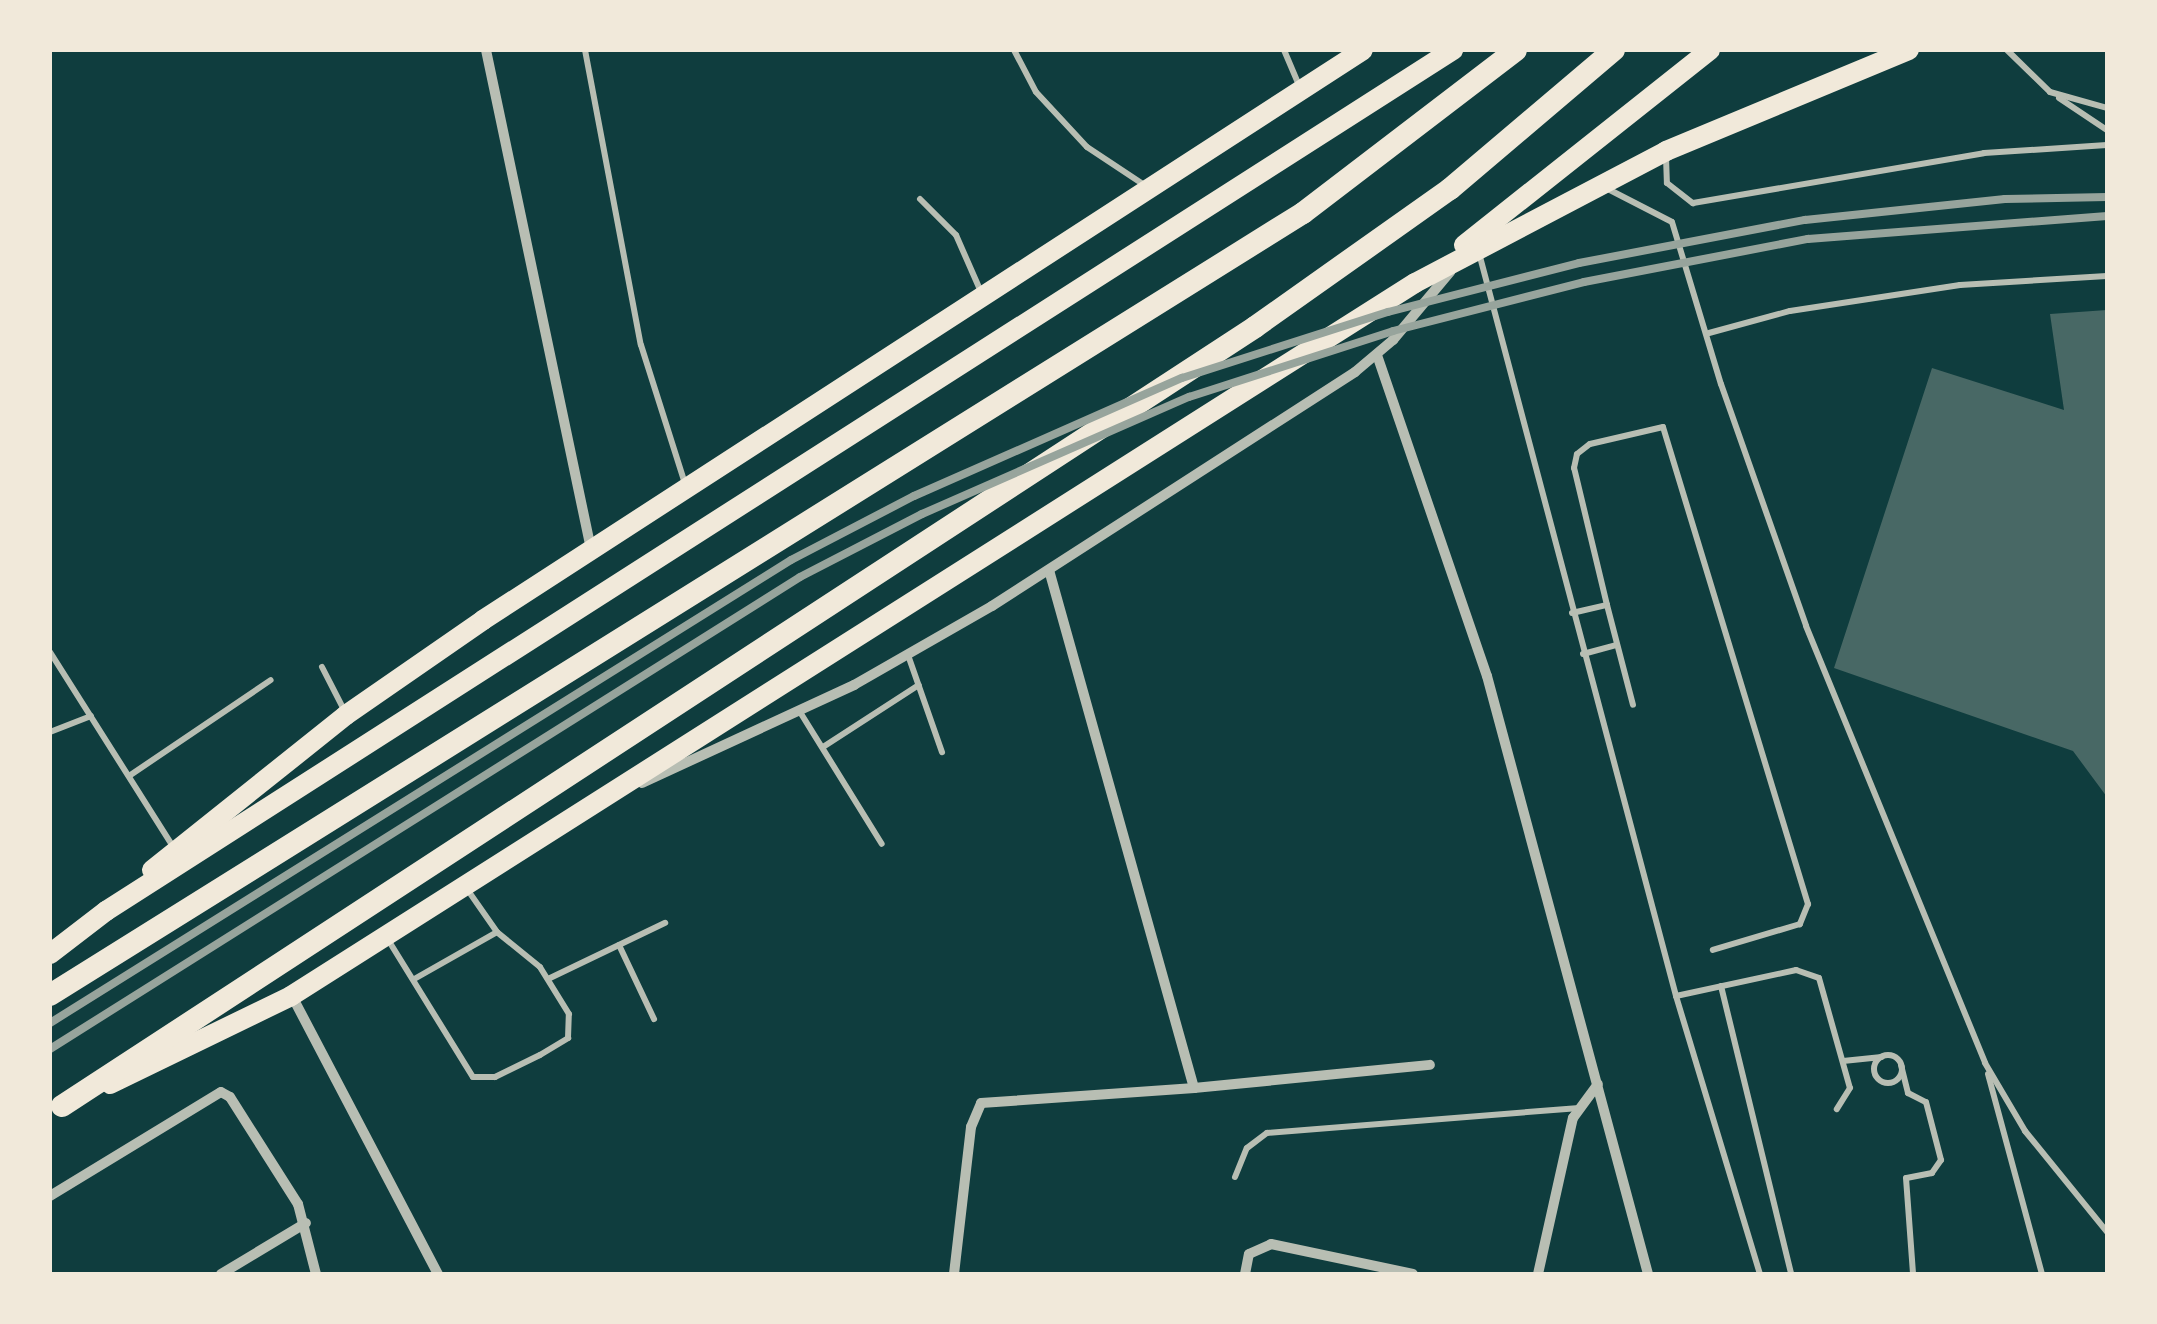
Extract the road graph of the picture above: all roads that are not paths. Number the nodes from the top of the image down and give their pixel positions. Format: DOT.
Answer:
graph roads {
  1 [pos="486,50"];
  2 [pos="585,50"];
  3 [pos="1014,50"];
  4 [pos="1284,50"];
  5 [pos="1363,50"];
  6 [pos="1453,50"];
  7 [pos="1516,50"];
  8 [pos="1614,50"];
  9 [pos="1710,50"];
  10 [pos="1909,50"];
  11 [pos="2007,50"];
  12 [pos="1300,89"];
  13 [pos="2050,92"];
  14 [pos="2107,108"];
  15 [pos="2107,130"];
  16 [pos="2107,145"];
  17 [pos="1666,151"];
  18 [pos="1600,184"];
  19 [pos="1149,187"];
  20 [pos="920,198"];
  21 [pos="1469,254"];
  22 [pos="2107,276"];
  23 [pos="1416,283"];
  24 [pos="982,295"];
  25 [pos="1709,333"];
  26 [pos="1377,355"];
  27 [pos="686,486"];
  28 [pos="591,549"];
  29 [pos="1049,570"];
  30 [pos="1607,605"];
  31 [pos="1572,613"];
  32 [pos="1617,646"];
  33 [pos="50,652"];
  34 [pos="1583,654"];
  35 [pos="908,656"];
  36 [pos="322,666"];
  37 [pos="271,680"];
  38 [pos="919,684"];
  39 [pos="1633,705"];
  40 [pos="800,712"];
  41 [pos="346,715"];
  42 [pos="91,716"];
  43 [pos="50,732"];
  44 [pos="823,747"];
  45 [pos="942,752"];
  46 [pos="129,776"];
  47 [pos="576,813"];
  48 [pos="882,844"];
  49 [pos="175,849"];
  50 [pos="464,884"];
  51 [pos="106,911"];
  52 [pos="664,924"];
  53 [pos="497,932"];
  54 [pos="385,936"];
  55 [pos="619,945"];
  56 [pos="1713,950"];
  57 [pos="50,954"];
  58 [pos="416,978"];
  59 [pos="548,979"];
  60 [pos="1721,986"];
  61 [pos="50,995"];
  62 [pos="292,996"];
  63 [pos="1676,996"];
  64 [pos="654,1020"];
  65 [pos="1883,1056"];
  66 [pos="1844,1061"];
  67 [pos="1985,1063"];
  68 [pos="1430,1066"];
  69 [pos="1900,1066"];
  70 [pos="1598,1084"];
  71 [pos="1194,1088"];
  72 [pos="1576,1108"];
  73 [pos="56,1110"];
  74 [pos="1837,1110"];
  75 [pos="1235,1177"];
  76 [pos="50,1196"];
  77 [pos="306,1223"];
  78 [pos="2107,1232"];
  79 [pos="221,1274"];
  80 [pos="316,1274"];
  81 [pos="438,1274"];
  82 [pos="954,1274"];
  83 [pos="1245,1274"];
  84 [pos="1413,1274"];
  85 [pos="1538,1274"];
  86 [pos="1648,1274"];
  87 [pos="1760,1274"];
  88 [pos="1791,1274"];
  89 [pos="1913,1274"];
  90 [pos="2042,1274"];
  1 -- 28 [label="street"];
  2 -- 27 [label="lane"];
  3 -- 19 [label="lane"];
  4 -- 12 [label="lane"];
  5 -- 12 [label="main road"];
  6 -- 51 [label="main road"];
  7 -- 61 [label="highway"];
  8 -- 73 [label="highway"];
  9 -- 23 [label="main road"];
  10 -- 17 [label="main road"];
  11 -- 13 [label="lane"];
  12 -- 19 [label="main road"];
  13 -- 14 [label="lane"];
  13 -- 15 [label="lane"];
  16 -- 17 [label="lane"];
  17 -- 18 [label="main road"];
  18 -- 21 [label="main road"];
  18 -- 25 [label="lane"];
  19 -- 24 [label="main road"];
  20 -- 24 [label="lane"];
  21 -- 23 [label="main road"];
  21 -- 26 [label="street"];
  21 -- 31 [label="lane"];
  22 -- 25 [label="lane"];
  23 -- 47 [label="main road"];
  24 -- 27 [label="main road"];
  25 -- 67 [label="lane"];
  26 -- 29 [label="street"];
  26 -- 70 [label="street"];
  27 -- 28 [label="main road"];
  28 -- 41 [label="main road"];
  29 -- 35 [label="street"];
  29 -- 71 [label="street"];
  30 -- 31 [label="lane"];
  30 -- 32 [label="lane"];
  30 -- 56 [label="lane"];
  31 -- 34 [label="lane"];
  32 -- 34 [label="lane"];
  32 -- 39 [label="lane"];
  33 -- 42 [label="lane"];
  34 -- 63 [label="lane"];
  35 -- 38 [label="lane"];
  35 -- 40 [label="street"];
  36 -- 41 [label="lane"];
  37 -- 46 [label="lane"];
  38 -- 44 [label="lane"];
  38 -- 45 [label="lane"];
  40 -- 44 [label="lane"];
  40 -- 47 [label="street"];
  41 -- 49 [label="main road"];
  42 -- 43 [label="lane"];
  42 -- 46 [label="lane"];
  44 -- 48 [label="lane"];
  46 -- 49 [label="lane"];
  47 -- 50 [label="main road"];
  49 -- 51 [label="main road"];
  50 -- 53 [label="lane"];
  50 -- 54 [label="main road"];
  51 -- 57 [label="main road"];
  52 -- 55 [label="lane"];
  53 -- 58 [label="lane"];
  53 -- 59 [label="lane"];
  54 -- 58 [label="lane"];
  54 -- 62 [label="main road"];
  55 -- 59 [label="lane"];
  55 -- 64 [label="lane"];
  58 -- 59 [label="lane"];
  60 -- 63 [label="lane"];
  60 -- 66 [label="lane"];
  60 -- 88 [label="lane"];
  62 -- 73 [label="main road"];
  62 -- 81 [label="street"];
  63 -- 87 [label="lane"];
  65 -- 66 [label="lane"];
  65 -- 69 [label="lane"];
  65 -- 69 [label="lane"];
  66 -- 74 [label="lane"];
  67 -- 78 [label="lane"];
  67 -- 90 [label="lane"];
  68 -- 71 [label="street"];
  69 -- 89 [label="lane"];
  70 -- 72 [label="street"];
  70 -- 86 [label="street"];
  71 -- 82 [label="street"];
  72 -- 75 [label="lane"];
  72 -- 85 [label="street"];
  76 -- 77 [label="street"];
  77 -- 79 [label="street"];
  77 -- 80 [label="street"];
  83 -- 84 [label="street"];
}
